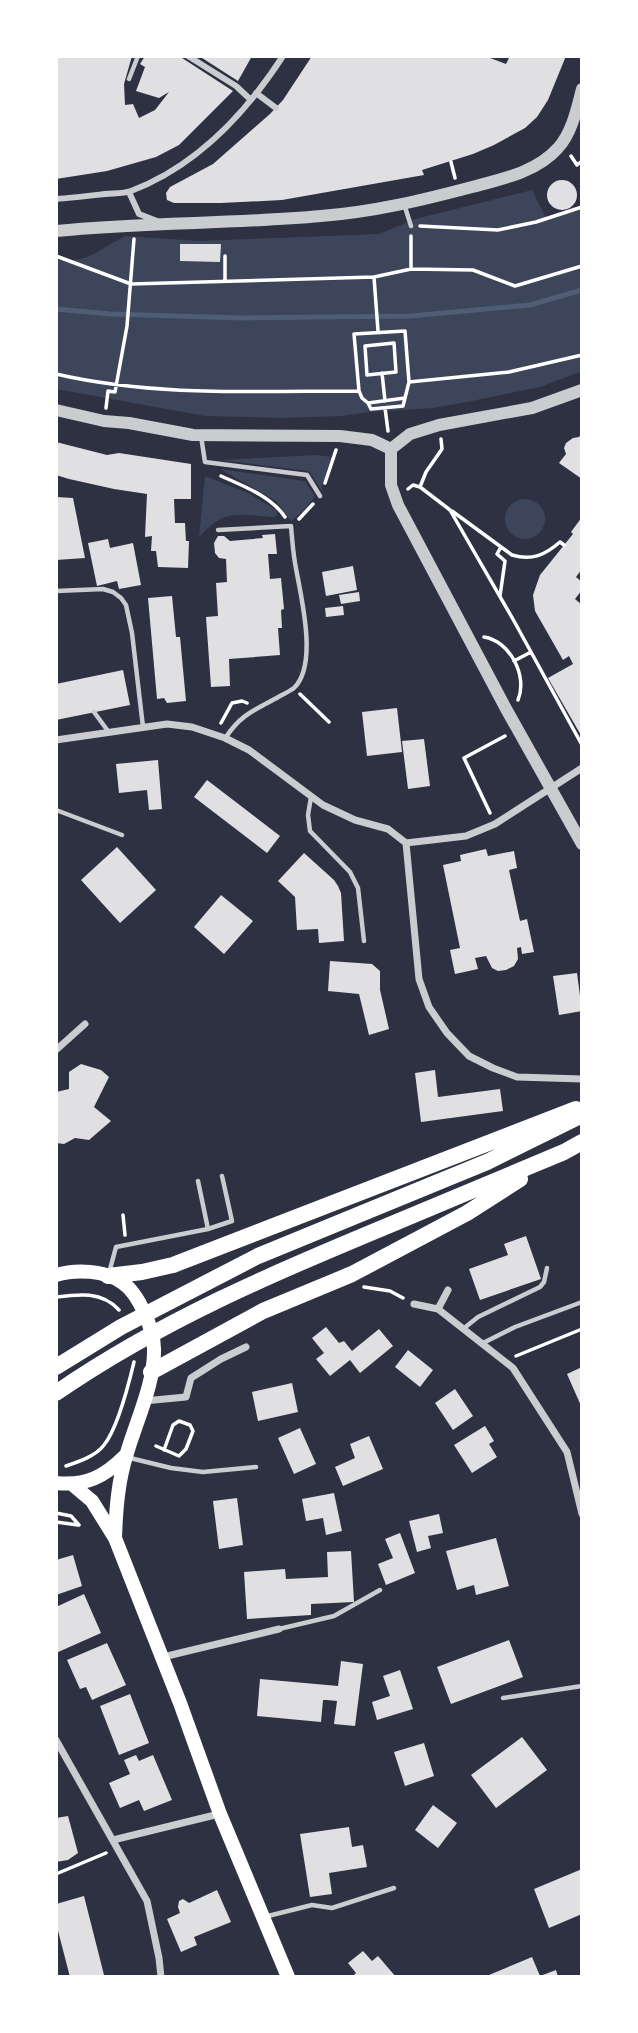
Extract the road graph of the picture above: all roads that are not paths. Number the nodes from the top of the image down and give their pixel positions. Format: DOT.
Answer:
graph roads {
  1 [pos="138,56"];
  2 [pos="188,56"];
  3 [pos="283,56"];
  4 [pos="130,79"];
  5 [pos="582,89"];
  6 [pos="256,93"];
  7 [pos="251,100"];
  8 [pos="276,108"];
  9 [pos="129,192"];
  10 [pos="56,199"];
  11 [pos="405,204"];
  12 [pos="161,223"];
  13 [pos="411,226"];
  14 [pos="56,231"];
  15 [pos="582,390"];
  16 [pos="56,410"];
  17 [pos="201,435"];
  18 [pos="391,449"];
  19 [pos="320,496"];
  20 [pos="218,530"];
  21 [pos="56,591"];
  22 [pos="94,712"];
  23 [pos="143,728"];
  24 [pos="108,732"];
  25 [pos="225,738"];
  26 [pos="56,740"];
  27 [pos="582,768"];
  28 [pos="311,796"];
  29 [pos="56,810"];
  30 [pos="122,835"];
  31 [pos="581,841"];
  32 [pos="407,843"];
  33 [pos="364,941"];
  34 [pos="85,1024"];
  35 [pos="56,1050"];
  36 [pos="582,1079"];
  37 [pos="582,1107"];
  38 [pos="582,1115"];
  39 [pos="582,1142"];
  40 [pos="564,1152"];
  41 [pos="222,1176"];
  42 [pos="198,1181"];
  43 [pos="208,1229"];
  44 [pos="547,1268"];
  45 [pos="60,1272"];
  46 [pos="108,1276"];
  47 [pos="448,1290"];
  48 [pos="582,1302"];
  49 [pos="414,1304"];
  50 [pos="438,1309"];
  51 [pos="463,1329"];
  52 [pos="482,1344"];
  53 [pos="246,1347"];
  54 [pos="56,1367"];
  55 [pos="151,1372"];
  56 [pos="56,1393"];
  57 [pos="143,1401"];
  58 [pos="125,1456"];
  59 [pos="256,1467"];
  60 [pos="56,1483"];
  61 [pos="73,1485"];
  62 [pos="582,1514"];
  63 [pos="115,1538"];
  64 [pos="380,1590"];
  65 [pos="279,1629"];
  66 [pos="162,1657"];
  67 [pos="582,1686"];
  68 [pos="503,1698"];
  69 [pos="56,1741"];
  70 [pos="220,1814"];
  71 [pos="113,1840"];
  72 [pos="394,1888"];
  73 [pos="263,1918"];
  74 [pos="161,1977"];
  75 [pos="288,1977"];
  1 -- 4 [label="lane"];
  2 -- 7 [label="street"];
  3 -- 6 [label="street"];
  5 -- 11 [label="street"];
  6 -- 7 [label="street"];
  6 -- 8 [label="street"];
  7 -- 9 [label="street"];
  9 -- 10 [label="street"];
  9 -- 12 [label="street"];
  11 -- 12 [label="street"];
  11 -- 13 [label="lane"];
  12 -- 14 [label="street"];
  15 -- 18 [label="street"];
  16 -- 17 [label="street"];
  17 -- 18 [label="street"];
  17 -- 19 [label="lane"];
  18 -- 31 [label="street"];
  20 -- 25 [label="lane"];
  21 -- 23 [label="lane"];
  22 -- 24 [label="lane"];
  23 -- 24 [label="street"];
  23 -- 25 [label="street"];
  24 -- 26 [label="street"];
  25 -- 28 [label="street"];
  27 -- 32 [label="street"];
  28 -- 32 [label="street"];
  28 -- 33 [label="lane"];
  29 -- 30 [label="lane"];
  32 -- 36 [label="street"];
  34 -- 35 [label="street"];
  37 -- 46 [label="highway"];
  38 -- 54 [label="highway"];
  39 -- 40 [label="highway"];
  40 -- 55 [label="highway"];
  40 -- 56 [label="highway"];
  41 -- 43 [label="lane"];
  42 -- 43 [label="lane"];
  43 -- 46 [label="lane"];
  44 -- 51 [label="lane"];
  45 -- 46 [label="main road"];
  46 -- 55 [label="main road"];
  47 -- 50 [label="street"];
  48 -- 52 [label="lane"];
  49 -- 50 [label="street"];
  50 -- 51 [label="street"];
  51 -- 52 [label="street"];
  52 -- 62 [label="street"];
  53 -- 57 [label="street"];
  55 -- 57 [label="main road"];
  57 -- 58 [label="main road"];
  58 -- 59 [label="lane"];
  58 -- 61 [label="main road"];
  58 -- 63 [label="main road"];
  60 -- 61 [label="main road"];
  61 -- 63 [label="main road"];
  63 -- 66 [label="main road"];
  64 -- 65 [label="lane"];
  65 -- 66 [label="street"];
  66 -- 70 [label="main road"];
  67 -- 68 [label="lane"];
  69 -- 71 [label="street"];
  70 -- 71 [label="street"];
  70 -- 73 [label="main road"];
  71 -- 74 [label="street"];
  72 -- 73 [label="lane"];
  73 -- 75 [label="main road"];
}
